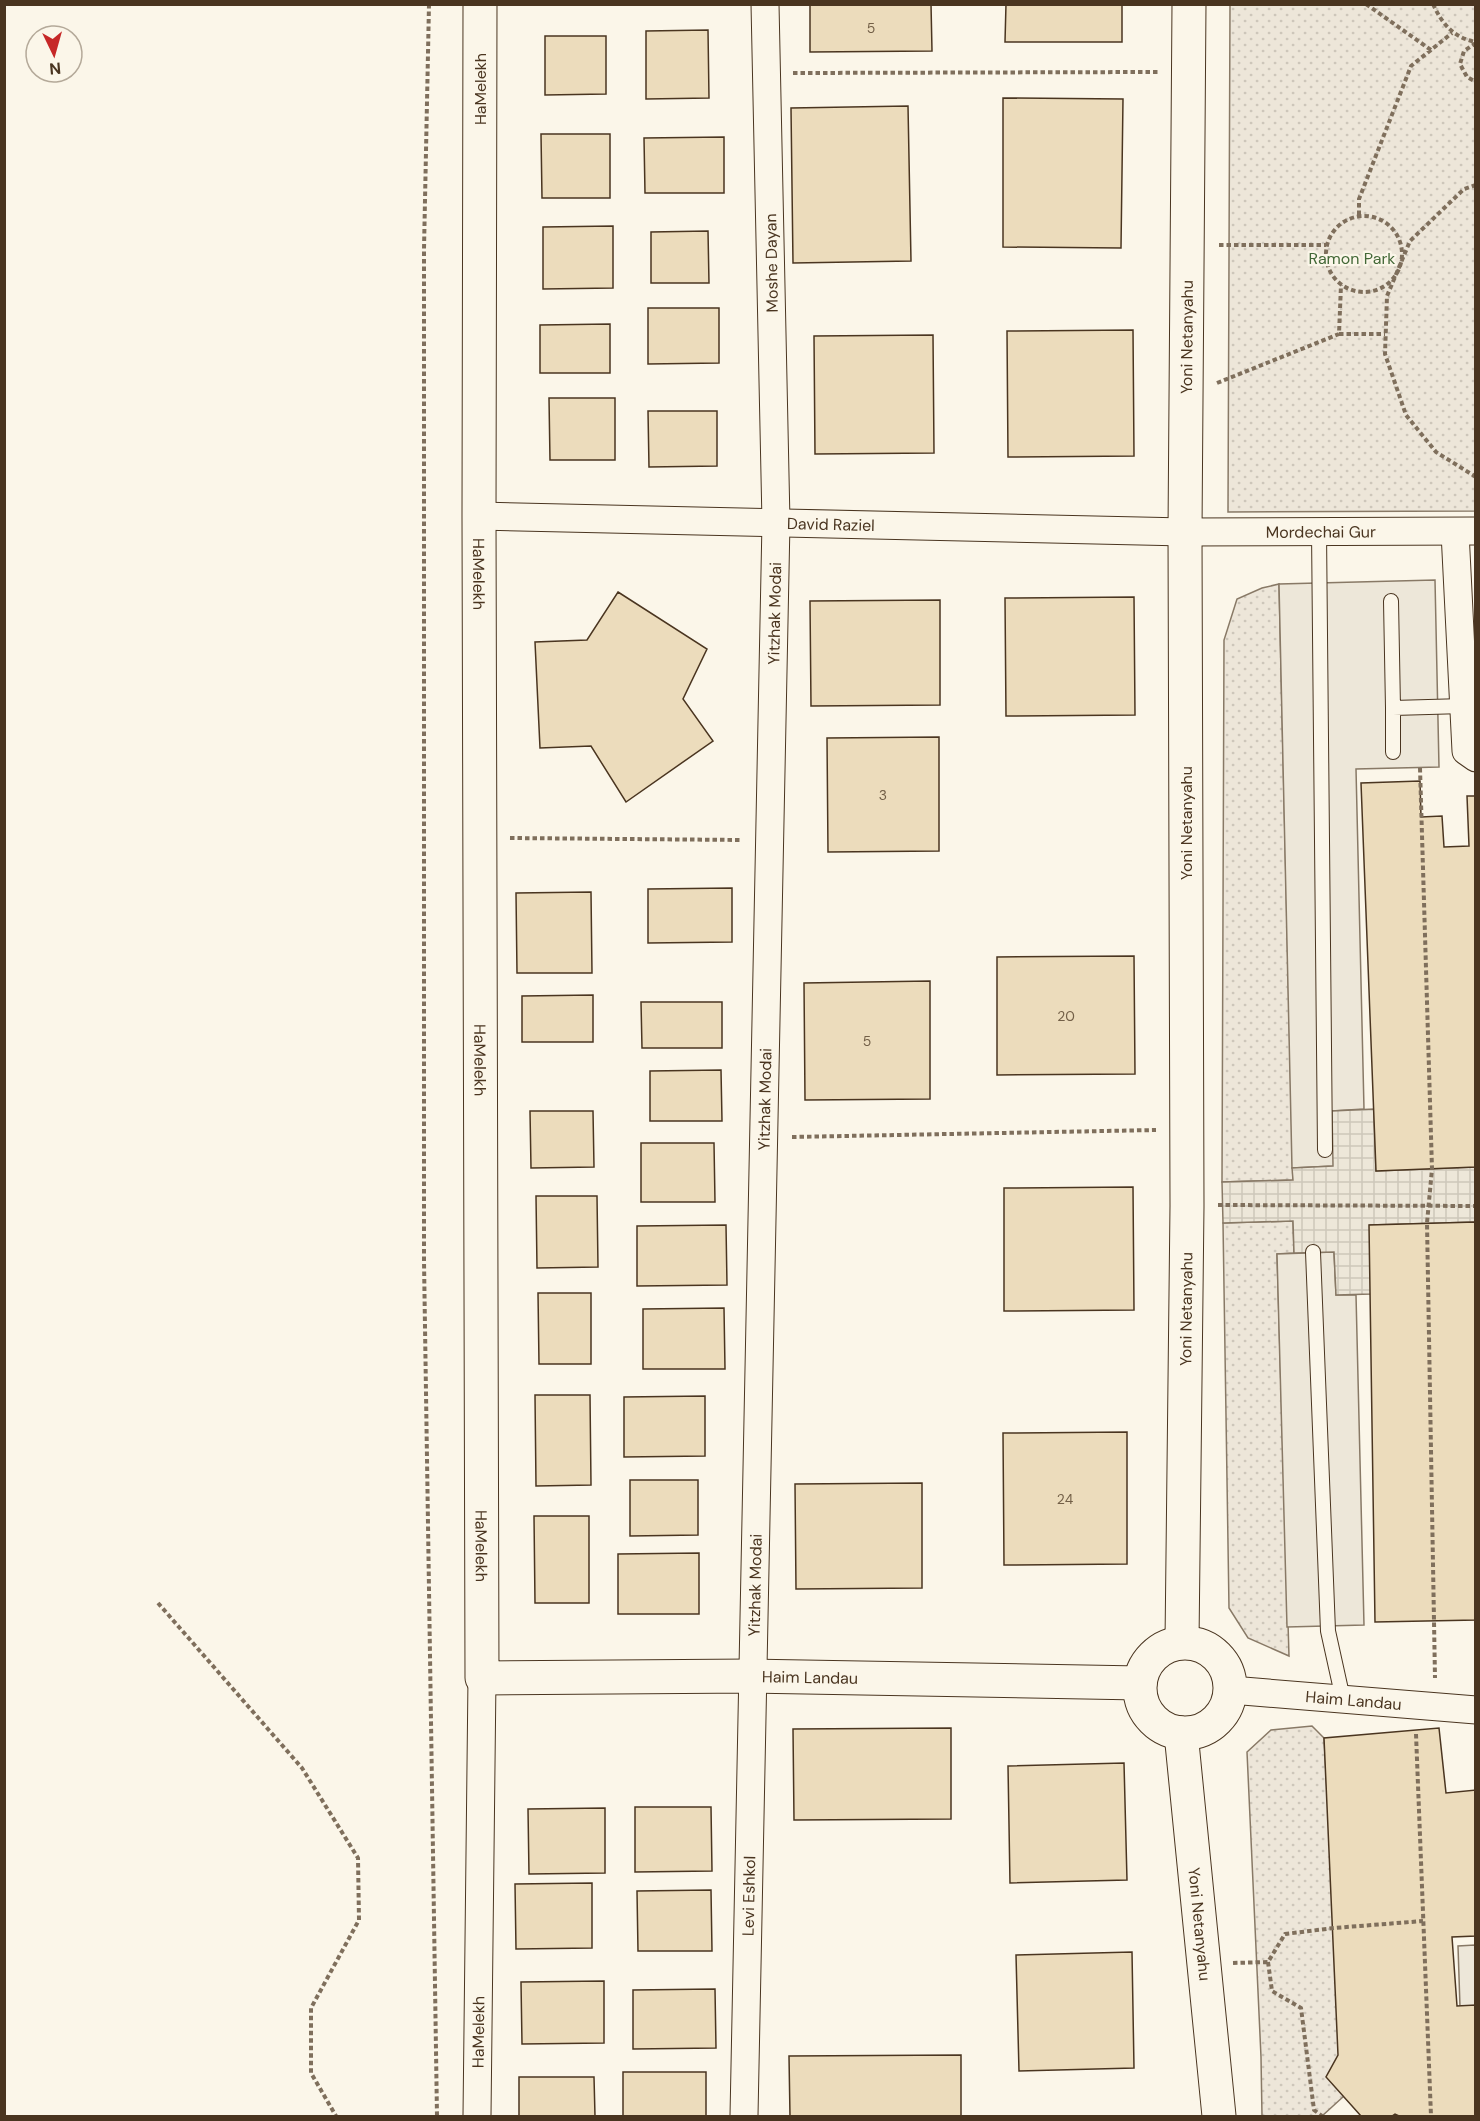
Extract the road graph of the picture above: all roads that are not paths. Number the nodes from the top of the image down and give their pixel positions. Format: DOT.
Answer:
graph roads {
  1 [pos="480,4"];
  2 [pos="765,4"];
  3 [pos="1190,4"];
  4 [pos="479,516"];
  5 [pos="776,522"];
  6 [pos="1319,531"];
  7 [pos="1465,531"];
  8 [pos="1185,532"];
  9 [pos="1391,601"];
  10 [pos="1464,706"];
  11 [pos="1393,708"];
  12 [pos="1393,752"];
  13 [pos="1476,758"];
  14 [pos="1325,1150"];
  15 [pos="1313,1252"];
  16 [pos="1182,1642"];
  17 [pos="752,1676"];
  18 [pos="482,1678"];
  19 [pos="1140,1683"];
  20 [pos="1231,1690"];
  21 [pos="1343,1699"];
  22 [pos="1476,1710"];
  23 [pos="1181,1733"];
  24 [pos="477,2116"];
  25 [pos="744,2116"];
  26 [pos="1219,2116"];
  1 -- 4 [label="street, HaMelekh"];
  2 -- 5 [label="street, Moshe Dayan"];
  3 -- 8 [label="street, Yoni Netanyahu"];
  4 -- 5 [label="street, David Raziel"];
  4 -- 18 [label="street, HaMelekh"];
  5 -- 8 [label="street, David Raziel"];
  5 -- 17 [label="street, Yitzhak Modai"];
  6 -- 7 [label="street, Mordechai Gur"];
  6 -- 8 [label="street, Mordechai Gur"];
  6 -- 14 [label="lane"];
  7 -- 10 [label="street, Mordechai Gur"];
  8 -- 16 [label="street, Yoni Netanyahu"];
  9 -- 11 [label="lane"];
  10 -- 11 [label="lane"];
  10 -- 13 [label="street, Mordechai Gur"];
  11 -- 12 [label="lane"];
  15 -- 21 [label="lane"];
  16 -- 19 [label="street"];
  16 -- 20 [label="street"];
  17 -- 18 [label="street, Haim Landau"];
  17 -- 19 [label="street, Haim Landau"];
  17 -- 25 [label="street, Levi Eshkol"];
  18 -- 24 [label="street, HaMelekh"];
  19 -- 23 [label="street"];
  20 -- 21 [label="street, Haim Landau"];
  20 -- 23 [label="street"];
  21 -- 22 [label="street, Haim Landau"];
  23 -- 26 [label="street, Yoni Netanyahu"];
}
